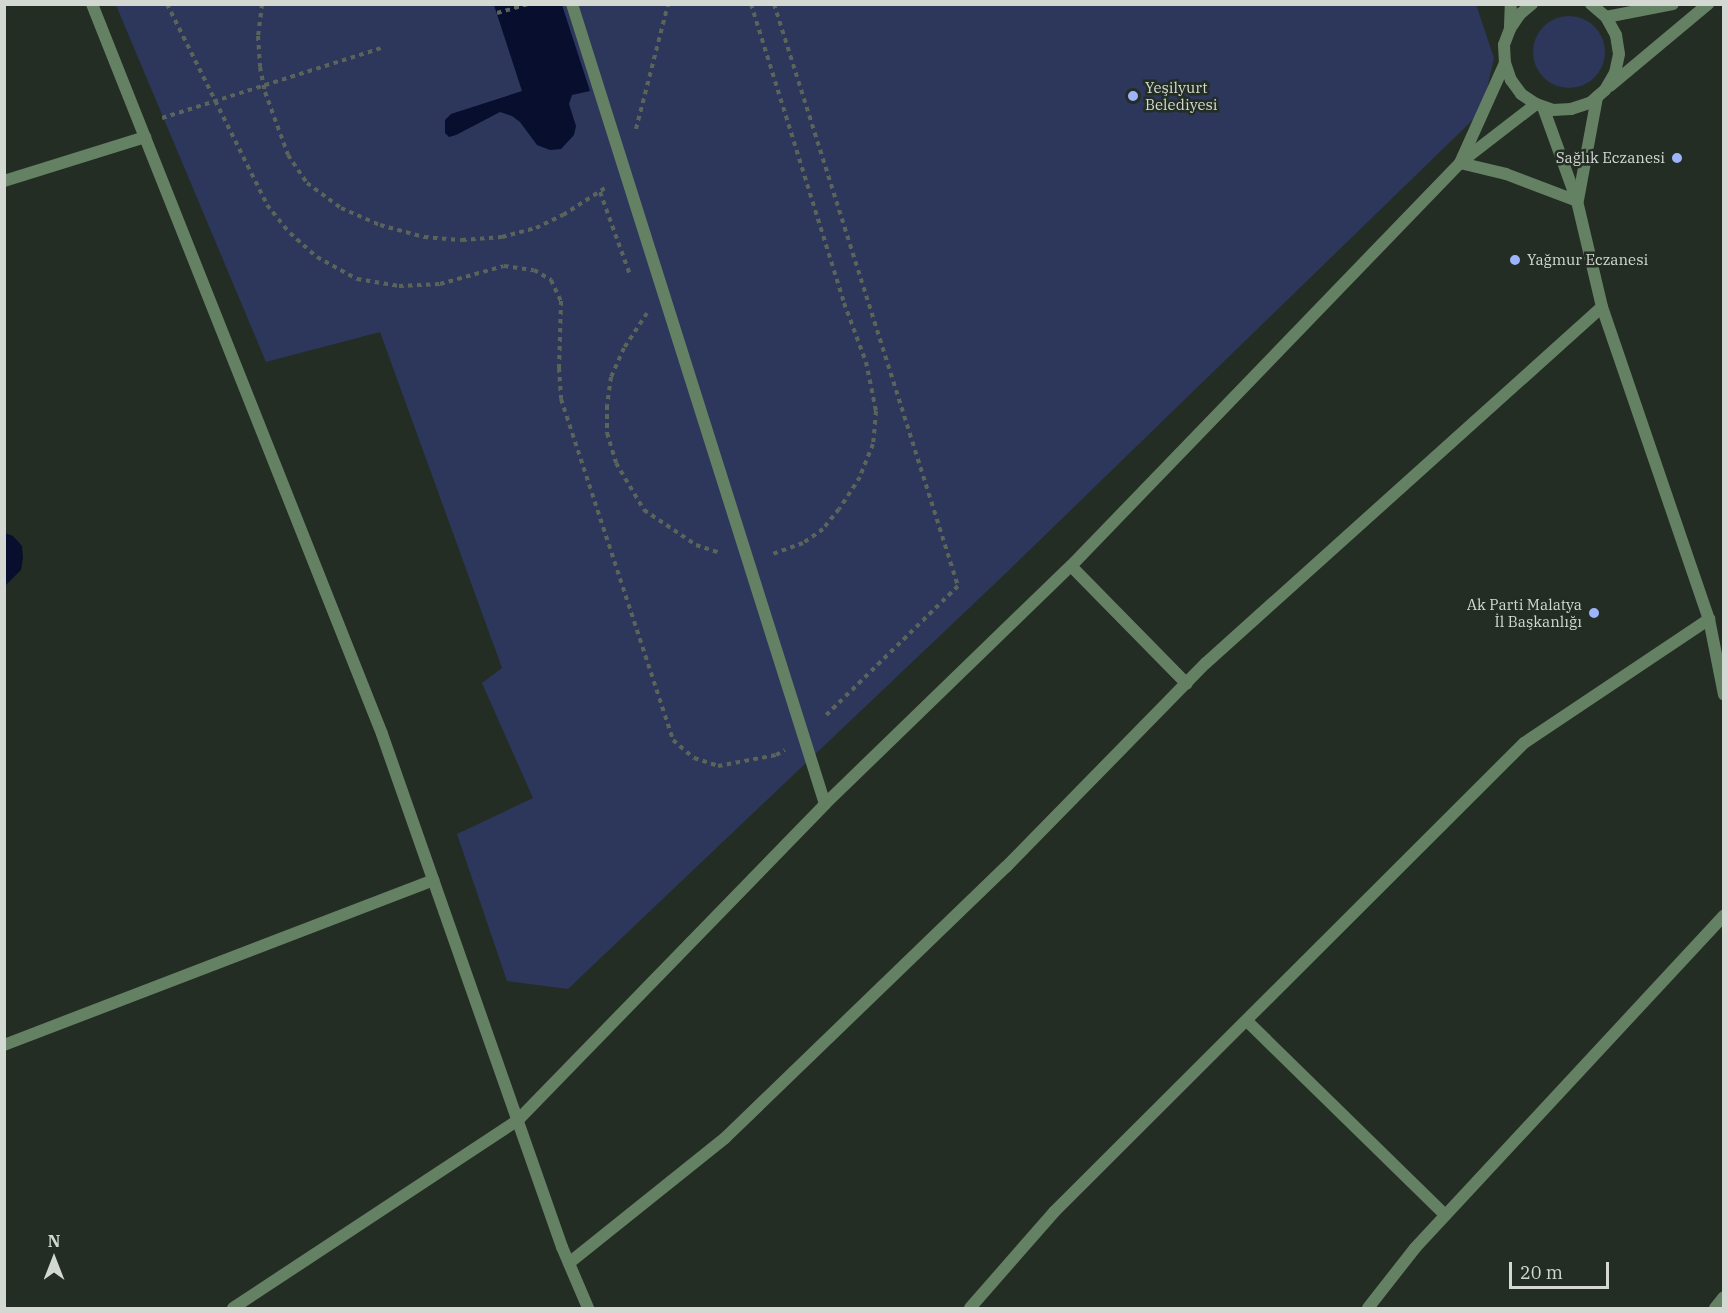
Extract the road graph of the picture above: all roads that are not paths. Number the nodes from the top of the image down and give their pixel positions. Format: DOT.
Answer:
graph roads {
  1 [pos="92,4"];
  2 [pos="572,4"];
  3 [pos="1511,4"];
  4 [pos="1532,4"];
  5 [pos="1591,4"];
  6 [pos="1673,4"];
  7 [pos="1708,4"];
  8 [pos="1606,17"];
  9 [pos="1510,29"];
  10 [pos="1505,63"];
  11 [pos="1601,94"];
  12 [pos="1540,105"];
  13 [pos="145,137"];
  14 [pos="1460,163"];
  15 [pos="4,181"];
  16 [pos="1577,201"];
  17 [pos="1602,307"];
  18 [pos="1071,566"];
  19 [pos="1709,619"];
  20 [pos="1187,684"];
  21 [pos="1724,695"];
  22 [pos="825,804"];
  23 [pos="434,880"];
  24 [pos="1724,916"];
  25 [pos="1247,1021"];
  26 [pos="4,1045"];
  27 [pos="518,1120"];
  28 [pos="1445,1215"];
  29 [pos="569,1263"];
  30 [pos="1724,1297"];
  31 [pos="233,1308"];
  32 [pos="588,1308"];
  33 [pos="970,1308"];
  34 [pos="1368,1308"];
  35 [pos="1715,1308"];
  1 -- 13 [label="street"];
  2 -- 22 [label="street"];
  3 -- 9 [label="street"];
  4 -- 9 [label="street"];
  5 -- 8 [label="street"];
  6 -- 8 [label="street"];
  7 -- 11 [label="street"];
  8 -- 11 [label="street"];
  9 -- 10 [label="street"];
  10 -- 12 [label="street"];
  10 -- 14 [label="street"];
  11 -- 12 [label="street"];
  11 -- 16 [label="street"];
  12 -- 14 [label="street"];
  12 -- 16 [label="street"];
  13 -- 15 [label="street"];
  13 -- 23 [label="street"];
  14 -- 16 [label="street"];
  14 -- 18 [label="street"];
  16 -- 17 [label="street"];
  17 -- 19 [label="street"];
  17 -- 20 [label="street"];
  18 -- 20 [label="street"];
  18 -- 22 [label="street"];
  19 -- 21 [label="street"];
  19 -- 25 [label="street"];
  20 -- 29 [label="street"];
  22 -- 27 [label="street"];
  23 -- 26 [label="street"];
  23 -- 27 [label="street"];
  24 -- 28 [label="street"];
  25 -- 28 [label="street"];
  25 -- 33 [label="street"];
  27 -- 29 [label="street"];
  27 -- 31 [label="street"];
  28 -- 34 [label="street"];
  29 -- 32 [label="street"];
  30 -- 35 [label="street"];
}
